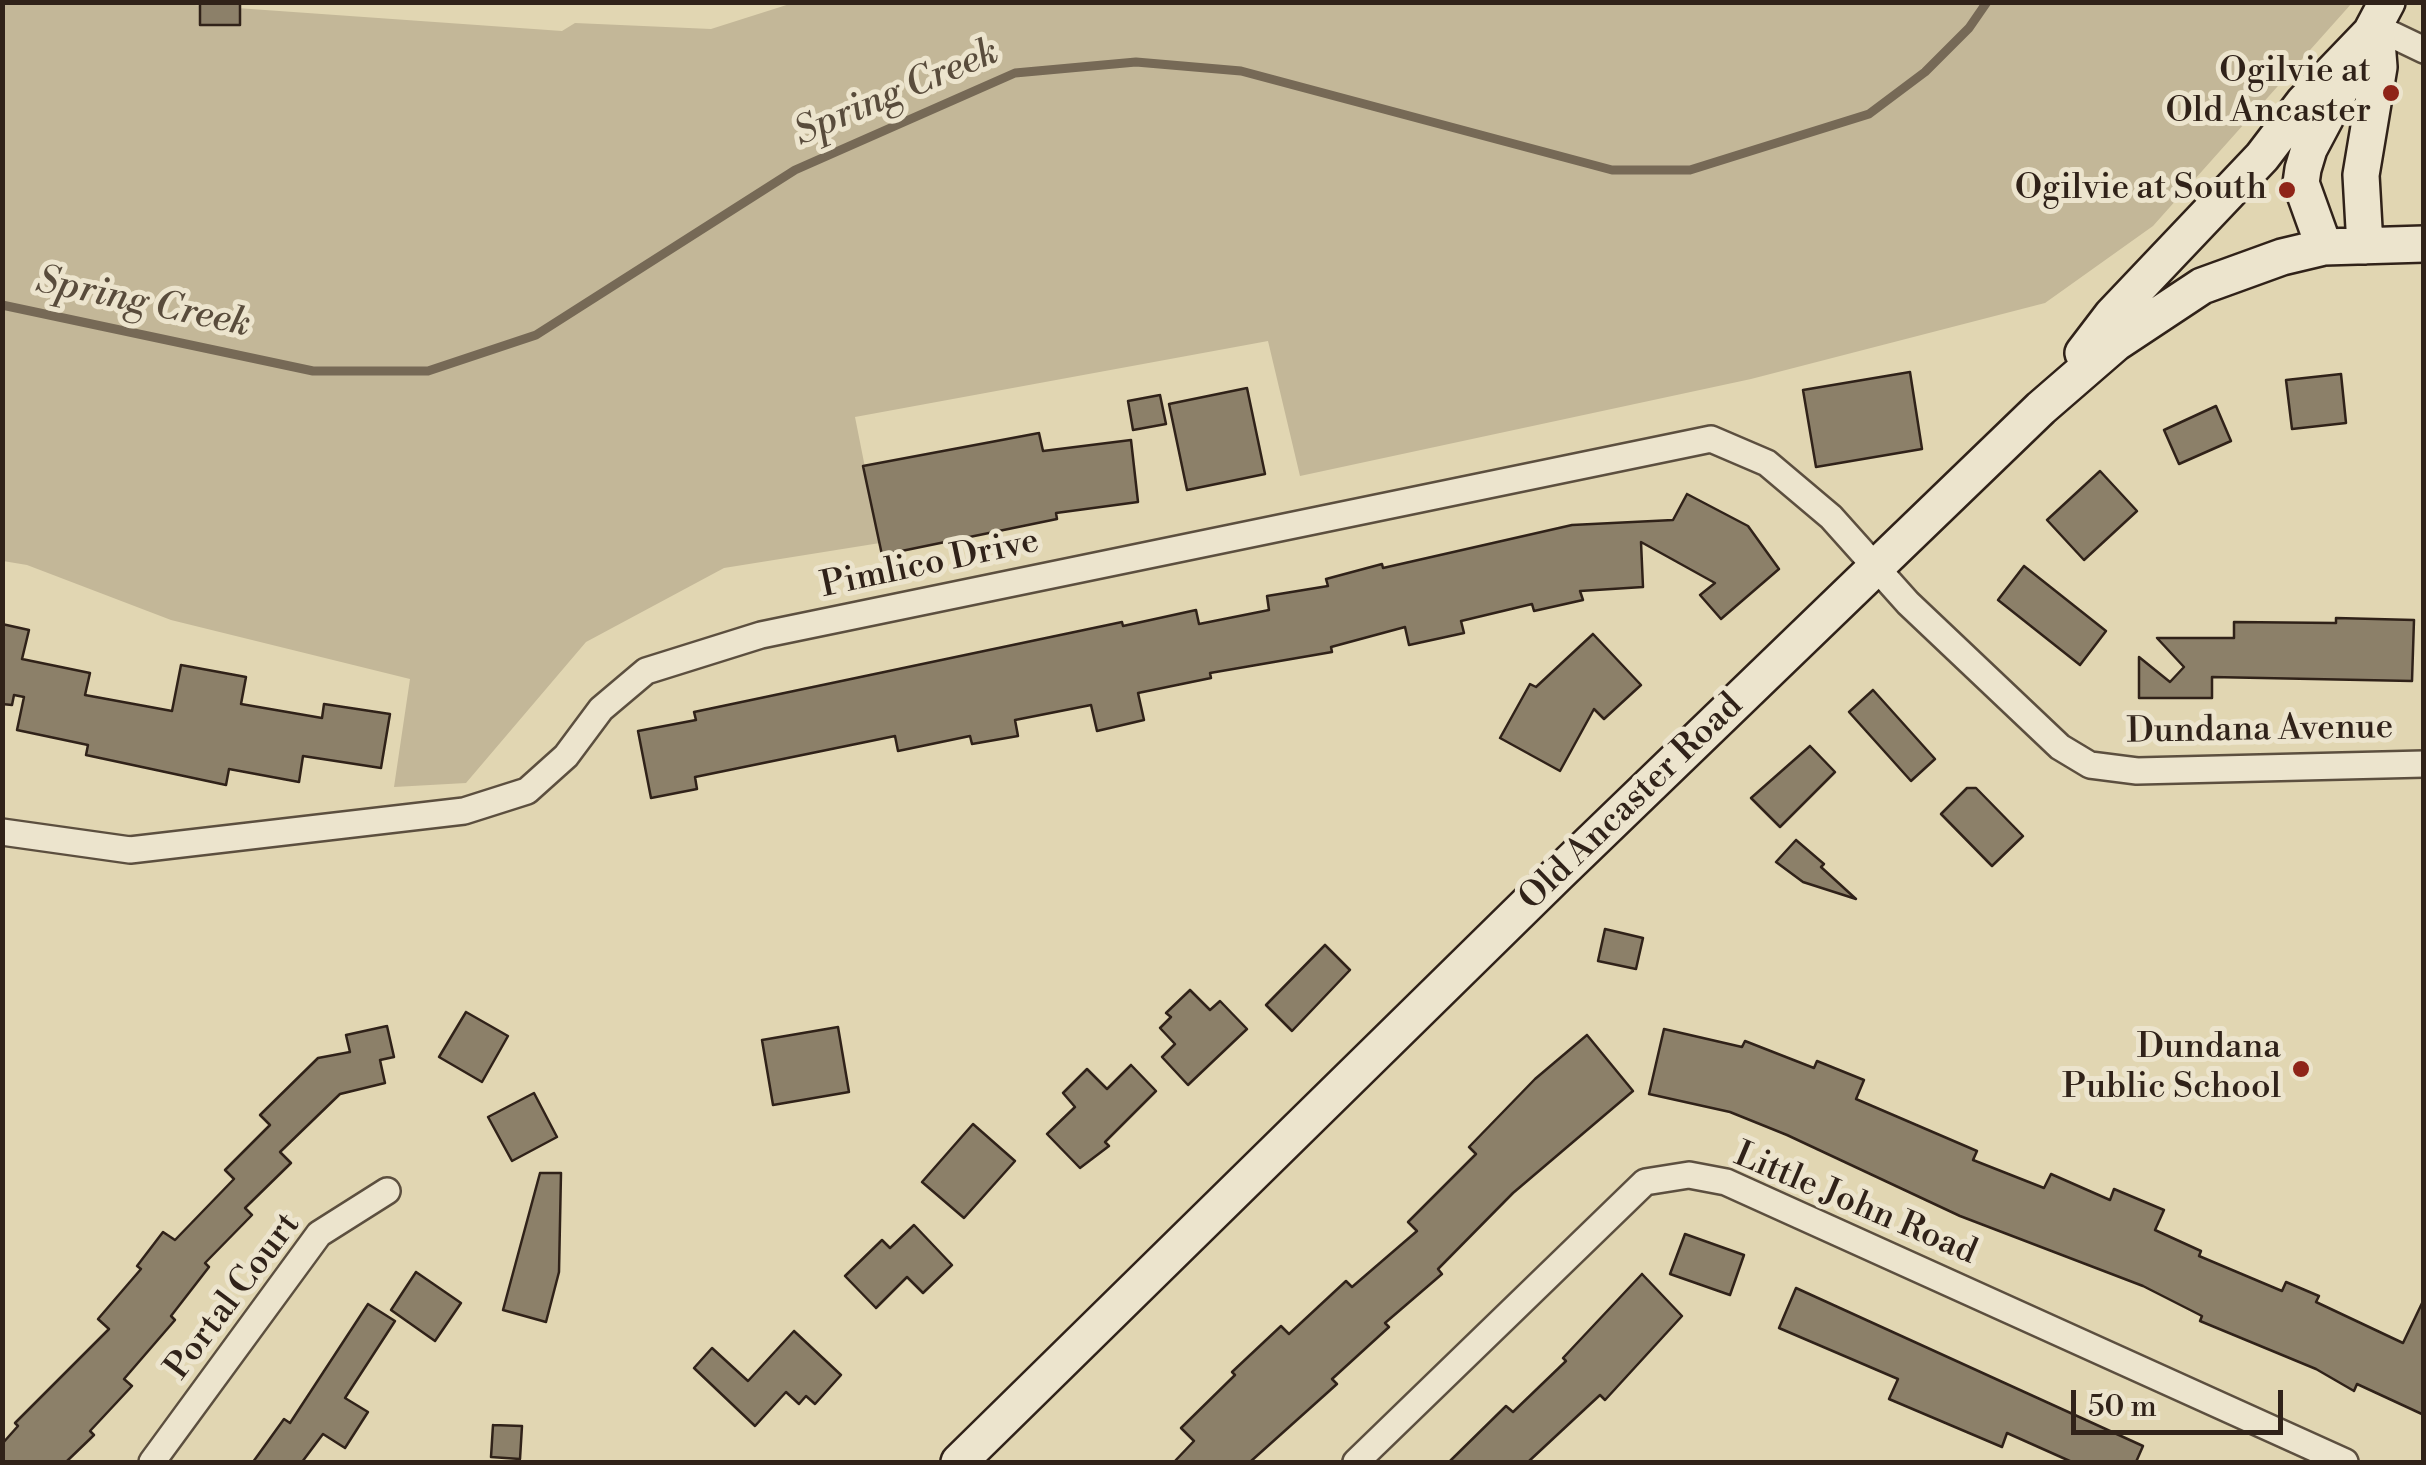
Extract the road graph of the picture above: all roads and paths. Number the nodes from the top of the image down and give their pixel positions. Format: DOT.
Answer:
graph roads {
  1 [pos="2381,14"];
  2 [pos="2424,50"];
  3 [pos="2424,244"];
  4 [pos="2365,246"];
  5 [pos="2324,247"];
  6 [pos="2041,408"];
  7 [pos="1876,568"];
  8 [pos="2424,764"];
  9 [pos="2,832"];
  10 [pos="387,1191"];
  11 [pos="152,1462"];
  12 [pos="959,1462"];
  13 [pos="1356,1462"];
  14 [pos="2340,1462"];
  1 -- 2 [label="street"];
  1 -- 4 [label="street"];
  1 -- 5 [label="street"];
  1 -- 6 [label="street"];
  3 -- 4 [label="street, Old Ancaster Road"];
  4 -- 5 [label="street, Old Ancaster Road"];
  5 -- 6 [label="street, Old Ancaster Road"];
  6 -- 7 [label="street, Old Ancaster Road"];
  7 -- 8 [label="street, Dundana Avenue"];
  7 -- 9 [label="street, Pimlico Drive"];
  7 -- 12 [label="street, Old Ancaster Road"];
  10 -- 11 [label="street, Portal Court"];
  13 -- 14 [label="street, Little John Road"];
}
